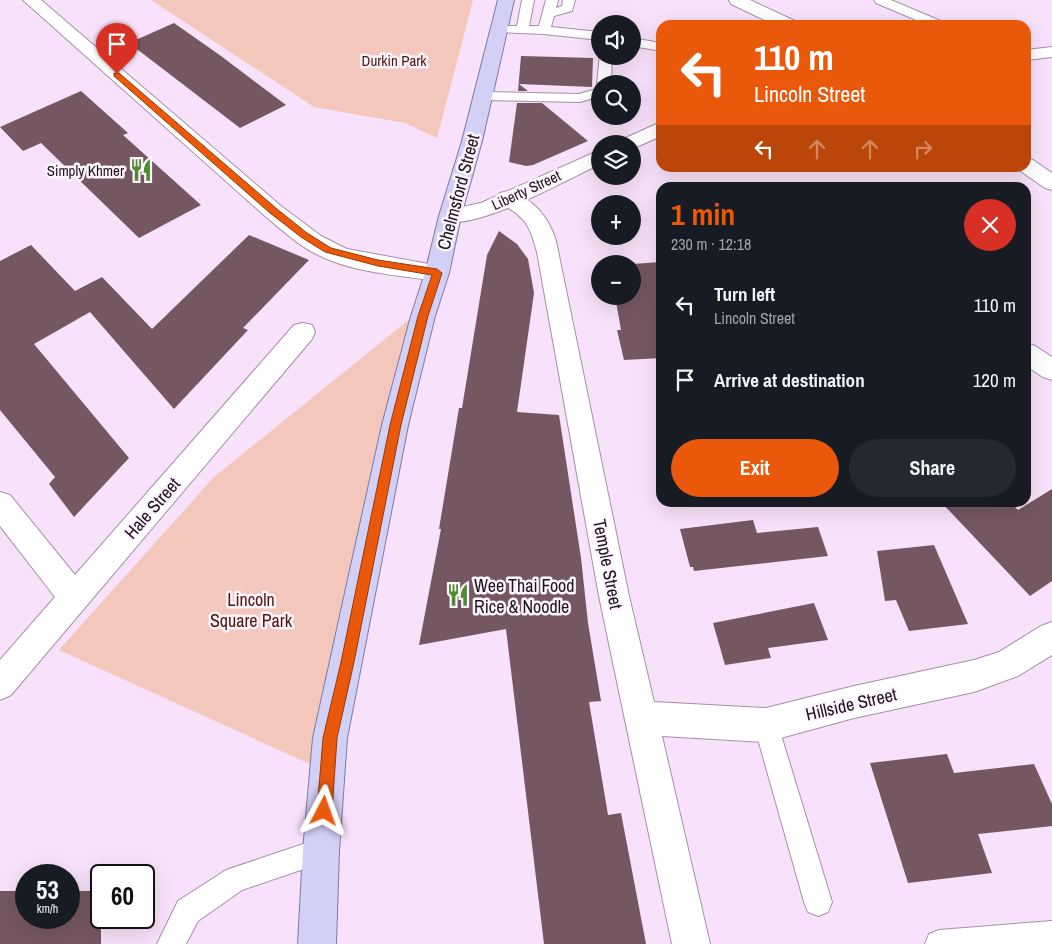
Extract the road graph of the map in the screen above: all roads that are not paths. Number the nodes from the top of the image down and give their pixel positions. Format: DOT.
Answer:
graph roads {
  1 [pos="31,0"];
  2 [pos="552,0"];
  3 [pos="569,0"];
  4 [pos="737,0"];
  5 [pos="880,0"];
  6 [pos="514,12"];
  7 [pos="548,14"];
  8 [pos="770,20"];
  9 [pos="927,20"];
  10 [pos="544,30"];
  11 [pos="591,35"];
  12 [pos="641,44"];
  13 [pos="656,46"];
  14 [pos="1052,52"];
  15 [pos="1031,54"];
  16 [pos="591,95"];
  17 [pos="483,96"];
  18 [pos="656,130"];
  19 [pos="641,138"];
  20 [pos="591,160"];
  21 [pos="1031,169"];
  22 [pos="1052,183"];
  23 [pos="508,198"];
  24 [pos="450,216"];
  25 [pos="437,273"];
  26 [pos="303,332"];
  27 [pos="1031,356"];
  28 [pos="1052,370"];
  29 [pos="0,504"];
  30 [pos="75,598"];
  31 [pos="1052,637"];
  32 [pos="0,684"];
  33 [pos="640,718"];
  34 [pos="766,725"];
  35 [pos="321,851"];
  36 [pos="818,902"];
  37 [pos="1052,935"];
  38 [pos="171,944"];
  39 [pos="317,944"];
  40 [pos="691,944"];
  41 [pos="939,944"];
  1 -- 25 [label="street"];
  2 -- 7 [label="lane"];
  3 -- 7 [label="lane"];
  4 -- 8 [label="street"];
  5 -- 9 [label="lane"];
  6 -- 10 [label="lane"];
  6 -- 17 [label="main road, Chelmsford Street"];
  7 -- 10 [label="lane"];
  10 -- 11 [label="lane"];
  12 -- 13 [label="lane"];
  14 -- 15 [label="street"];
  16 -- 17 [label="lane"];
  17 -- 24 [label="main road, Chelmsford Street"];
  18 -- 19 [label="street"];
  20 -- 23 [label="street, Liberty Street"];
  21 -- 22 [label="street"];
  23 -- 24 [label="street, Liberty Street"];
  23 -- 33 [label="street, Temple Street"];
  24 -- 25 [label="main road, Chelmsford Street"];
  25 -- 35 [label="main road, Chelmsford Street"];
  26 -- 30 [label="street, Hale Street"];
  27 -- 28 [label="street"];
  29 -- 30 [label="street"];
  30 -- 32 [label="street, Hale Street"];
  31 -- 34 [label="street, Hillside Street"];
  33 -- 34 [label="street, Hillside Street"];
  33 -- 40 [label="street, Temple Street"];
  34 -- 36 [label="lane"];
  35 -- 38 [label="lane"];
  35 -- 39 [label="main road, Chelmsford Street"];
  37 -- 41 [label="lane"];
}
